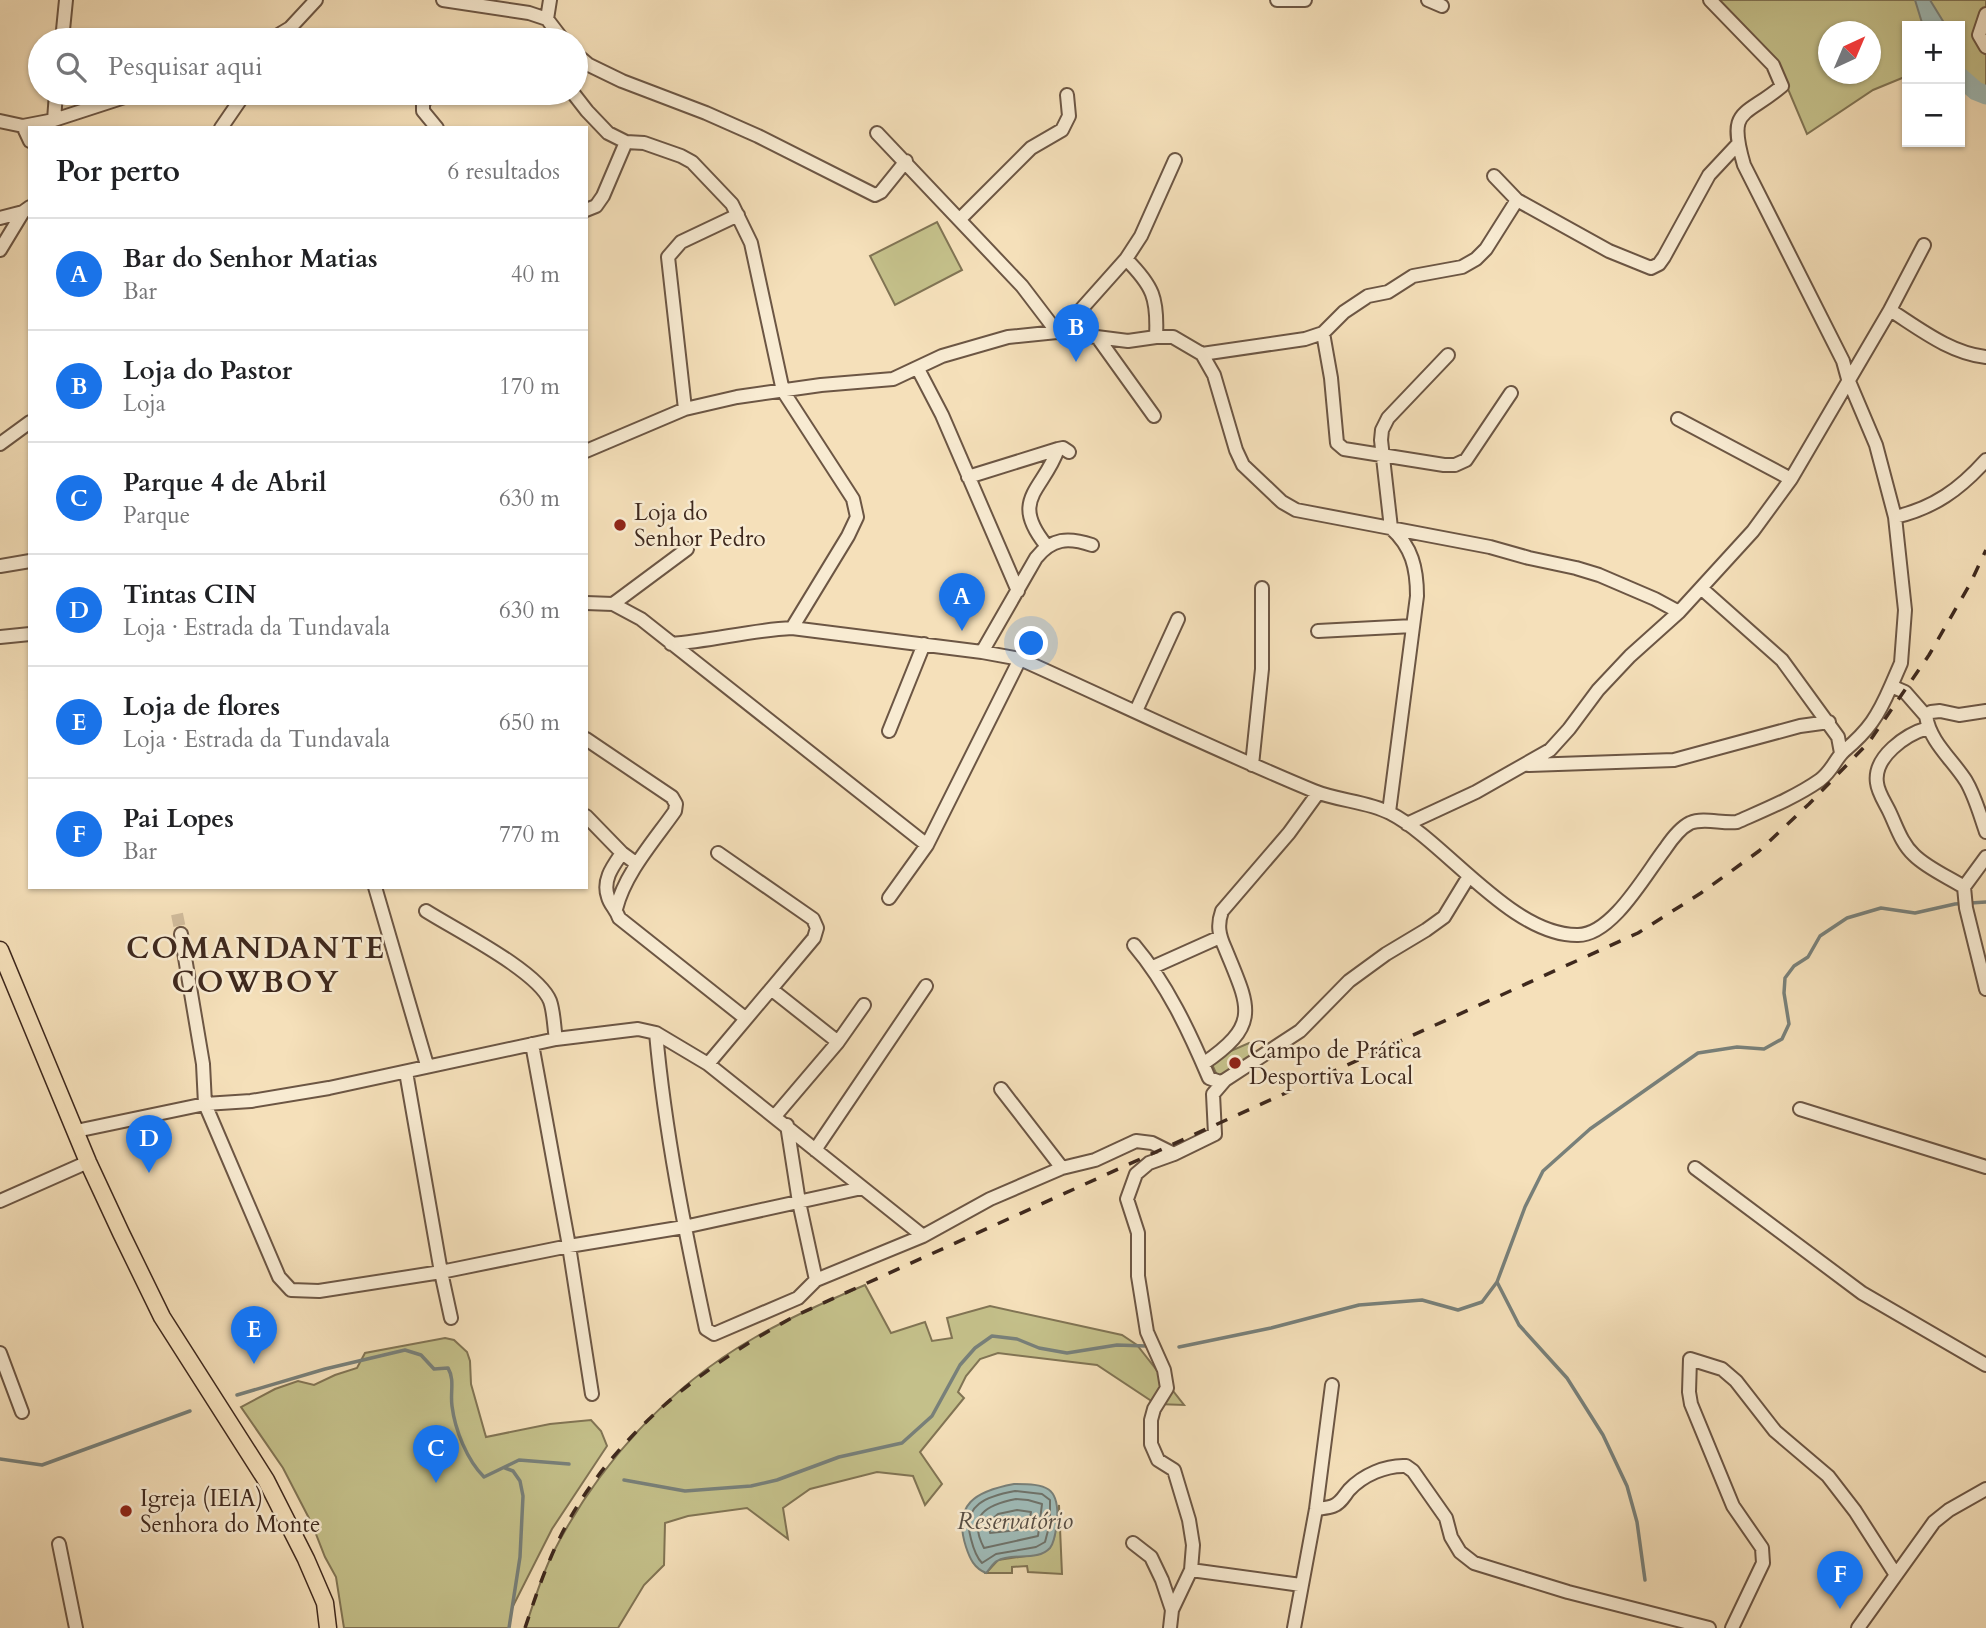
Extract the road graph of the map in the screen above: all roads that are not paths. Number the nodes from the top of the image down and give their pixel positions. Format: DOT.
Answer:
graph roads {
  1 [pos="66,0"];
  2 [pos="316,0"];
  3 [pos="443,0"];
  4 [pos="550,0"];
  5 [pos="1277,0"];
  6 [pos="1305,0"];
  7 [pos="1427,0"];
  8 [pos="1710,0"];
  9 [pos="1442,6"];
  10 [pos="1986,14"];
  11 [pos="547,19"];
  12 [pos="63,28"];
  13 [pos="290,28"];
  14 [pos="554,28"];
  15 [pos="1986,47"];
  16 [pos="588,64"];
  17 [pos="1067,95"];
  18 [pos="55,105"];
  19 [pos="100,105"];
  20 [pos="238,105"];
  21 [pos="423,105"];
  22 [pos="582,105"];
  23 [pos="54,120"];
  24 [pos="0,121"];
  25 [pos="23,126"];
  26 [pos="223,126"];
  27 [pos="436,126"];
  28 [pos="877,133"];
  29 [pos="28,137"];
  30 [pos="626,142"];
  31 [pos="1738,144"];
  32 [pos="1175,160"];
  33 [pos="906,161"];
  34 [pos="1494,176"];
  35 [pos="1517,200"];
  36 [pos="26,210"];
  37 [pos="588,211"];
  38 [pos="738,215"];
  39 [pos="0,218"];
  40 [pos="960,219"];
  41 [pos="1924,245"];
  42 [pos="0,250"];
  43 [pos="1126,258"];
  44 [pos="1890,310"];
  45 [pos="1323,332"];
  46 [pos="1063,333"];
  47 [pos="1156,337"];
  48 [pos="1098,338"];
  49 [pos="1202,354"];
  50 [pos="1448,355"];
  51 [pos="1986,357"];
  52 [pos="918,369"];
  53 [pos="1848,379"];
  54 [pos="783,391"];
  55 [pos="1511,393"];
  56 [pos="685,408"];
  57 [pos="1154,416"];
  58 [pos="1678,419"];
  59 [pos="28,423"];
  60 [pos="0,444"];
  61 [pos="588,451"];
  62 [pos="1383,454"];
  63 [pos="1986,460"];
  64 [pos="968,477"];
  65 [pos="1791,478"];
  66 [pos="1895,517"];
  67 [pos="1391,528"];
  68 [pos="1046,545"];
  69 [pos="1092,545"];
  70 [pos="687,549"];
  71 [pos="28,561"];
  72 [pos="0,566"];
  73 [pos="1262,588"];
  74 [pos="1701,588"];
  75 [pos="1018,591"];
  76 [pos="588,603"];
  77 [pos="613,604"];
  78 [pos="1679,612"];
  79 [pos="1178,619"];
  80 [pos="1413,626"];
  81 [pos="792,628"];
  82 [pos="1318,631"];
  83 [pos="28,634"];
  84 [pos="0,637"];
  85 [pos="671,644"];
  86 [pos="924,644"];
  87 [pos="982,652"];
  88 [pos="1020,659"];
  89 [pos="1891,686"];
  90 [pos="1136,711"];
  91 [pos="1986,711"];
  92 [pos="1829,722"];
  93 [pos="1927,722"];
  94 [pos="889,731"];
  95 [pos="588,740"];
  96 [pos="1841,753"];
  97 [pos="1252,765"];
  98 [pos="1525,766"];
  99 [pos="1318,793"];
  100 [pos="1388,812"];
  101 [pos="588,818"];
  102 [pos="1407,824"];
  103 [pos="1986,832"];
  104 [pos="927,845"];
  105 [pos="622,853"];
  106 [pos="718,853"];
  107 [pos="1986,857"];
  108 [pos="637,864"];
  109 [pos="1469,876"];
  110 [pos="376,889"];
  111 [pos="1965,891"];
  112 [pos="889,898"];
  113 [pos="616,909"];
  114 [pos="426,911"];
  115 [pos="181,934"];
  116 [pos="1220,937"];
  117 [pos="1134,945"];
  118 [pos="0,950"];
  119 [pos="1153,967"];
  120 [pos="926,986"];
  121 [pos="771,989"];
  122 [pos="1986,989"];
  123 [pos="864,1005"];
  124 [pos="745,1018"];
  125 [pos="656,1033"];
  126 [pos="556,1039"];
  127 [pos="838,1042"];
  128 [pos="532,1044"];
  129 [pos="708,1064"];
  130 [pos="1203,1064"];
  131 [pos="427,1065"];
  132 [pos="406,1072"];
  133 [pos="1224,1080"];
  134 [pos="1001,1089"];
  135 [pos="205,1104"];
  136 [pos="1800,1109"];
  137 [pos="775,1116"];
  138 [pos="787,1125"];
  139 [pos="76,1131"];
  140 [pos="815,1150"];
  141 [pos="1174,1154"];
  142 [pos="88,1163"];
  143 [pos="1986,1167"];
  144 [pos="1062,1168"];
  145 [pos="1695,1168"];
  146 [pos="862,1188"];
  147 [pos="0,1202"];
  148 [pos="799,1202"];
  149 [pos="684,1227"];
  150 [pos="923,1236"];
  151 [pos="569,1246"];
  152 [pos="441,1272"];
  153 [pos="816,1280"];
  154 [pos="451,1318"];
  155 [pos="0,1353"];
  156 [pos="1986,1365"];
  157 [pos="1332,1385"];
  158 [pos="592,1394"];
  159 [pos="22,1412"];
  160 [pos="1986,1489"];
  161 [pos="1316,1509"];
  162 [pos="1133,1543"];
  163 [pos="59,1544"];
  164 [pos="1191,1570"];
  165 [pos="1896,1574"];
  166 [pos="1301,1585"];
  167 [pos="1172,1610"];
  168 [pos="1860,1627"];
  169 [pos="76,1628"];
  170 [pos="328,1628"];
  171 [pos="1170,1628"];
  172 [pos="1294,1628"];
  173 [pos="1709,1628"];
  174 [pos="1732,1628"];
  1 -- 12 [label="street"];
  2 -- 13 [label="street"];
  3 -- 11 [label="street"];
  4 -- 11 [label="street"];
  5 -- 6 [label="street"];
  7 -- 9 [label="street"];
  8 -- 31 [label="street"];
  10 -- 15 [label="street"];
  11 -- 14 [label="street"];
  16 -- 33 [label="street"];
  17 -- 40 [label="street"];
  18 -- 23 [label="street"];
  19 -- 23 [label="street"];
  20 -- 26 [label="street"];
  21 -- 27 [label="street"];
  22 -- 30 [label="street"];
  23 -- 25 [label="street"];
  24 -- 25 [label="street"];
  25 -- 29 [label="street"];
  28 -- 33 [label="street"];
  30 -- 37 [label="street"];
  30 -- 38 [label="street"];
  31 -- 35 [label="street"];
  31 -- 53 [label="street"];
  32 -- 43 [label="street"];
  33 -- 40 [label="street"];
  34 -- 35 [label="street"];
  35 -- 45 [label="street"];
  36 -- 39 [label="street"];
  36 -- 42 [label="street"];
  38 -- 54 [label="street"];
  38 -- 56 [label="street"];
  40 -- 46 [label="street"];
  41 -- 44 [label="street"];
  43 -- 46 [label="street"];
  43 -- 47 [label="street"];
  44 -- 51 [label="street"];
  44 -- 53 [label="street"];
  45 -- 49 [label="street"];
  45 -- 62 [label="street"];
  46 -- 48 [label="street"];
  46 -- 52 [label="street"];
  47 -- 48 [label="street"];
  47 -- 49 [label="street"];
  48 -- 57 [label="street"];
  49 -- 67 [label="street"];
  50 -- 62 [label="street"];
  52 -- 54 [label="street"];
  52 -- 64 [label="street"];
  53 -- 65 [label="street"];
  53 -- 66 [label="street"];
  54 -- 56 [label="street"];
  54 -- 81 [label="street"];
  55 -- 62 [label="street"];
  56 -- 61 [label="street"];
  58 -- 65 [label="street"];
  59 -- 60 [label="street"];
  62 -- 67 [label="street"];
  63 -- 66 [label="street"];
  64 -- 68 [label="street"];
  64 -- 75 [label="street"];
  65 -- 74 [label="street"];
  66 -- 89 [label="street"];
  67 -- 78 [label="street"];
  67 -- 80 [label="street"];
  68 -- 69 [label="street"];
  68 -- 75 [label="street"];
  70 -- 77 [label="street"];
  71 -- 72 [label="street"];
  73 -- 97 [label="street"];
  74 -- 78 [label="street"];
  74 -- 92 [label="street"];
  75 -- 87 [label="street"];
  76 -- 77 [label="street"];
  77 -- 85 [label="street"];
  78 -- 98 [label="street"];
  79 -- 90 [label="street"];
  80 -- 82 [label="street"];
  80 -- 100 [label="street"];
  81 -- 85 [label="street"];
  81 -- 86 [label="street"];
  83 -- 84 [label="street"];
  85 -- 104 [label="street"];
  86 -- 87 [label="street"];
  86 -- 94 [label="street"];
  87 -- 88 [label="street"];
  88 -- 90 [label="street"];
  88 -- 104 [label="street"];
  89 -- 93 [label="street"];
  89 -- 96 [label="street"];
  90 -- 97 [label="street"];
  91 -- 93 [label="street"];
  92 -- 96 [label="street"];
  92 -- 98 [label="street"];
  93 -- 103 [label="street"];
  93 -- 111 [label="street"];
  95 -- 108 [label="street"];
  96 -- 109 [label="street"];
  97 -- 99 [label="street"];
  98 -- 102 [label="street"];
  99 -- 100 [label="street"];
  99 -- 116 [label="street"];
  100 -- 102 [label="street"];
  101 -- 105 [label="street"];
  102 -- 109 [label="street"];
  104 -- 112 [label="street"];
  105 -- 108 [label="street"];
  105 -- 113 [label="street"];
  106 -- 121 [label="street"];
  107 -- 111 [label="street"];
  108 -- 113 [label="street"];
  109 -- 133 [label="street"];
  110 -- 131 [label="street"];
  111 -- 122 [label="street"];
  113 -- 124 [label="street"];
  114 -- 126 [label="street"];
  115 -- 135 [label="street"];
  116 -- 119 [label="street"];
  116 -- 130 [label="street"];
  117 -- 119 [label="street"];
  118 -- 139 [label="main road"];
  119 -- 130 [label="street"];
  120 -- 140 [label="street"];
  121 -- 124 [label="street"];
  121 -- 127 [label="street"];
  123 -- 127 [label="street"];
  124 -- 129 [label="street"];
  125 -- 126 [label="street"];
  125 -- 129 [label="street"];
  125 -- 149 [label="street"];
  126 -- 128 [label="street"];
  127 -- 137 [label="street"];
  128 -- 131 [label="street"];
  128 -- 151 [label="street"];
  129 -- 137 [label="street"];
  130 -- 133 [label="street"];
  131 -- 132 [label="street"];
  132 -- 135 [label="street"];
  132 -- 152 [label="street"];
  133 -- 141 [label="street"];
  134 -- 144 [label="street"];
  135 -- 139 [label="street"];
  135 -- 152 [label="street"];
  136 -- 143 [label="street"];
  137 -- 138 [label="street"];
  138 -- 140 [label="street"];
  138 -- 148 [label="street"];
  139 -- 142 [label="main road"];
  140 -- 146 [label="street"];
  141 -- 144 [label="street"];
  141 -- 164 [label="street"];
  142 -- 147 [label="street"];
  142 -- 170 [label="main road"];
  144 -- 150 [label="street"];
  145 -- 156 [label="street"];
  146 -- 148 [label="street"];
  146 -- 150 [label="street"];
  148 -- 149 [label="street"];
  148 -- 153 [label="street"];
  149 -- 151 [label="street"];
  149 -- 153 [label="street"];
  150 -- 153 [label="street"];
  151 -- 152 [label="street"];
  151 -- 158 [label="street"];
  152 -- 154 [label="street"];
  155 -- 159 [label="street"];
  157 -- 161 [label="street"];
  160 -- 165 [label="street"];
  161 -- 166 [label="street"];
  161 -- 173 [label="street"];
  162 -- 167 [label="street"];
  163 -- 169 [label="street"];
  164 -- 166 [label="street"];
  164 -- 167 [label="street"];
  165 -- 168 [label="street"];
  165 -- 174 [label="street"];
  166 -- 172 [label="street"];
  167 -- 171 [label="street"];
}
